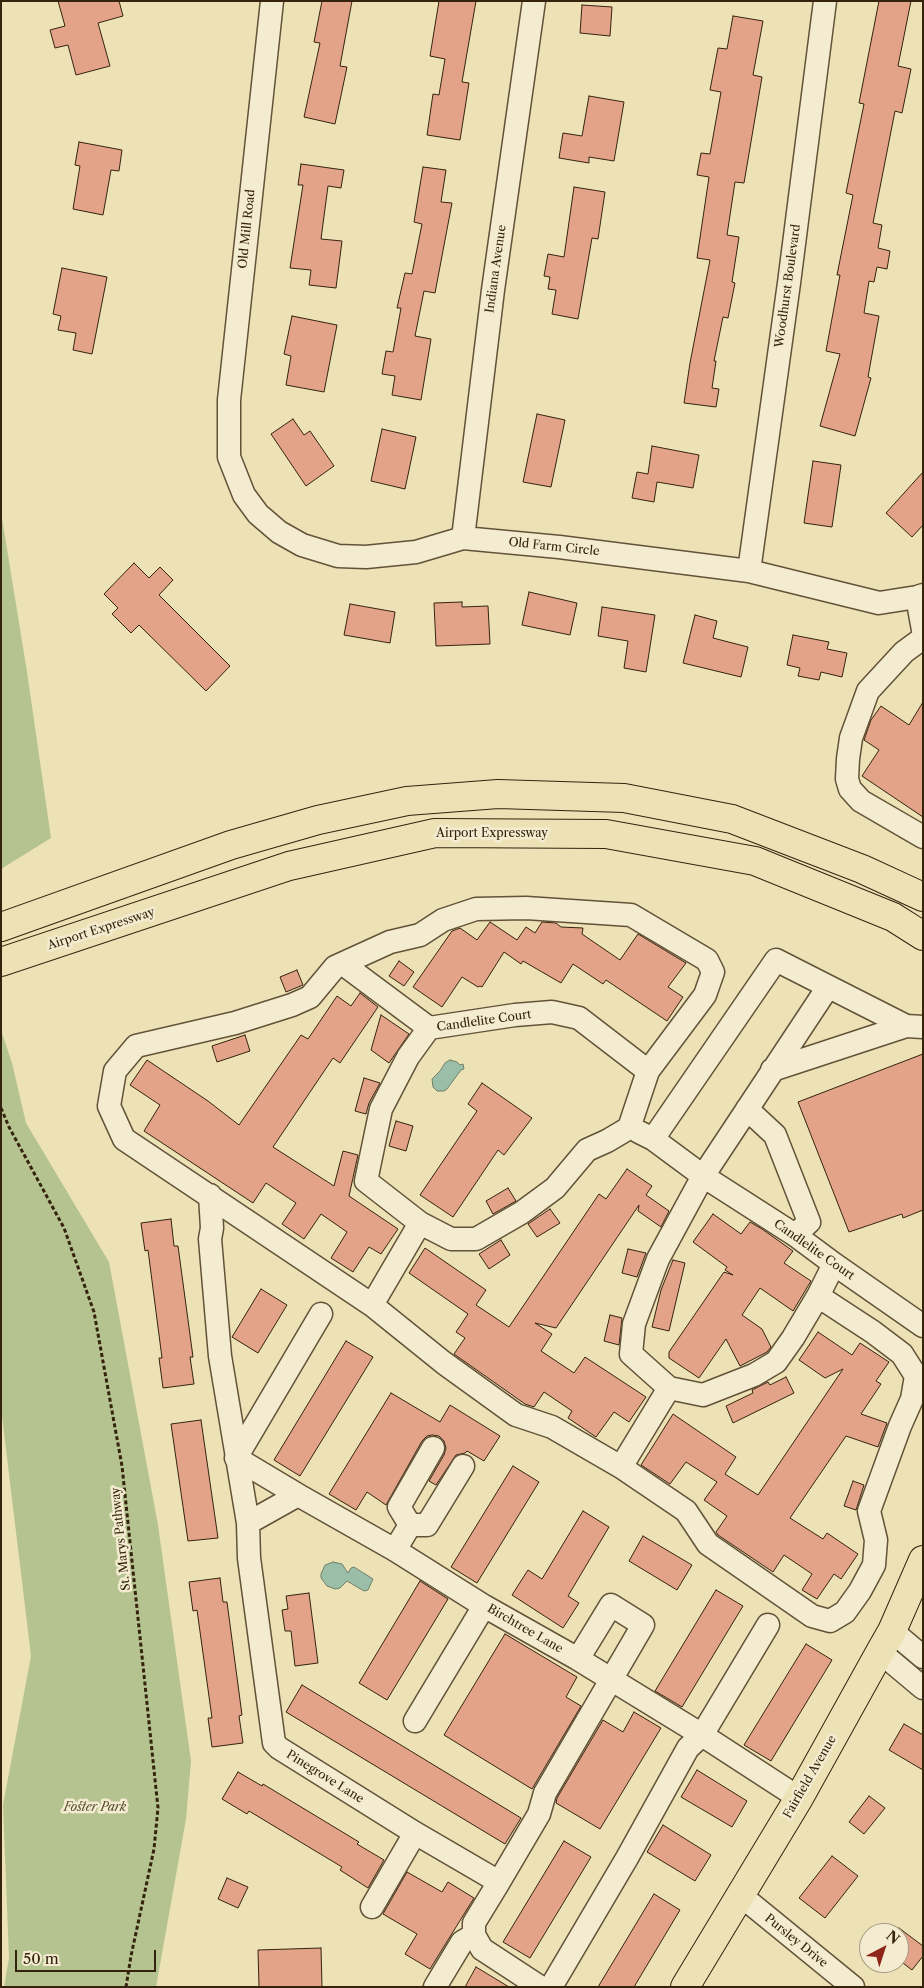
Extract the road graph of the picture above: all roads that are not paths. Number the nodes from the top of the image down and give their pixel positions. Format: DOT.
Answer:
graph roads {
  1 [pos="272,1"];
  2 [pos="534,1"];
  3 [pos="825,1"];
  4 [pos="230,457"];
  5 [pos="462,538"];
  6 [pos="749,571"];
  7 [pos="920,596"];
  8 [pos="923,630"];
  9 [pos="923,638"];
  10 [pos="923,837"];
  11 [pos="923,896"];
  12 [pos="1,927"];
  13 [pos="923,936"];
  14 [pos="1,962"];
  15 [pos="343,964"];
  16 [pos="828,987"];
  17 [pos="915,1027"];
  18 [pos="430,1028"];
  19 [pos="772,1070"];
  20 [pos="648,1071"];
  21 [pos="746,1109"];
  22 [pos="629,1128"];
  23 [pos="653,1139"];
  24 [pos="704,1176"];
  25 [pos="210,1195"];
  26 [pos="420,1223"];
  27 [pos="795,1235"];
  28 [pos="834,1264"];
  29 [pos="818,1296"];
  30 [pos="372,1305"];
  31 [pos="321,1314"];
  32 [pos="922,1323"];
  33 [pos="669,1388"];
  34 [pos="433,1448"];
  35 [pos="236,1458"];
  36 [pos="463,1466"];
  37 [pos="621,1467"];
  38 [pos="298,1495"];
  39 [pos="248,1524"];
  40 [pos="410,1525"];
  41 [pos="396,1550"];
  42 [pos="923,1560"];
  43 [pos="484,1606"];
  44 [pos="768,1625"];
  45 [pos="886,1642"];
  46 [pos="923,1657"];
  47 [pos="578,1659"];
  48 [pos="611,1679"];
  49 [pos="923,1688"];
  50 [pos="415,1721"];
  51 [pos="702,1735"];
  52 [pos="799,1798"];
  53 [pos="415,1833"];
  54 [pos="499,1882"];
  55 [pos="739,1894"];
  56 [pos="372,1907"];
  57 [pos="474,1935"];
  58 [pos="435,1987"];
  59 [pos="540,1987"];
  60 [pos="551,1987"];
  61 [pos="685,1987"];
  62 [pos="853,1987"];
  1 -- 4 [label="street, Old Mill Road"];
  2 -- 5 [label="street, Indiana Avenue"];
  3 -- 6 [label="street, Woodhurst Boulevard"];
  4 -- 5 [label="street, Old Farm Circle"];
  5 -- 6 [label="street, Old Farm Circle"];
  6 -- 7 [label="street, Old Farm Circle"];
  7 -- 8 [label="street"];
  9 -- 10 [label="street"];
  11 -- 12 [label="main road"];
  13 -- 14 [label="main road, Airport Expressway"];
  15 -- 18 [label="street"];
  15 -- 20 [label="street"];
  15 -- 25 [label="street"];
  16 -- 17 [label="street"];
  16 -- 19 [label="street"];
  16 -- 23 [label="street"];
  17 -- 19 [label="street"];
  18 -- 20 [label="street, Candlelite Court"];
  18 -- 26 [label="street, Candlelite Court"];
  19 -- 21 [label="street"];
  20 -- 22 [label="street"];
  21 -- 24 [label="street"];
  21 -- 27 [label="street"];
  22 -- 23 [label="street, Candlelite Court"];
  22 -- 26 [label="street, Candlelite Court"];
  23 -- 24 [label="street, Candlelite Court"];
  24 -- 27 [label="street, Candlelite Court"];
  24 -- 33 [label="street"];
  25 -- 30 [label="street"];
  25 -- 35 [label="street, Pinegrove Lane"];
  26 -- 30 [label="street"];
  27 -- 28 [label="street, Candlelite Court"];
  28 -- 29 [label="street"];
  28 -- 32 [label="street, Candlelite Court"];
  29 -- 33 [label="street"];
  29 -- 37 [label="street"];
  30 -- 37 [label="street"];
  31 -- 35 [label="street"];
  33 -- 37 [label="street"];
  34 -- 40 [label="street"];
  35 -- 38 [label="street, Birchtree Lane"];
  35 -- 39 [label="street, Pinegrove Lane"];
  36 -- 40 [label="street"];
  38 -- 39 [label="street"];
  38 -- 41 [label="street, Birchtree Lane"];
  39 -- 53 [label="street, Pinegrove Lane"];
  40 -- 41 [label="street"];
  41 -- 43 [label="street, Birchtree Lane"];
  42 -- 45 [label="main road, Fairfield Avenue"];
  43 -- 47 [label="street, Birchtree Lane"];
  43 -- 50 [label="street"];
  44 -- 51 [label="street"];
  45 -- 46 [label="street"];
  45 -- 49 [label="street"];
  45 -- 52 [label="main road, Fairfield Avenue"];
  47 -- 48 [label="street, Birchtree Lane"];
  47 -- 48 [label="street"];
  48 -- 51 [label="street, Birchtree Lane"];
  48 -- 54 [label="street"];
  51 -- 52 [label="street, Birchtree Lane"];
  51 -- 60 [label="street"];
  52 -- 55 [label="main road, Fairfield Avenue"];
  53 -- 54 [label="street, Pinegrove Lane"];
  53 -- 56 [label="street"];
  54 -- 57 [label="street"];
  55 -- 61 [label="main road, Fairfield Avenue"];
  55 -- 62 [label="street, Pursley Drive"];
  57 -- 58 [label="street"];
  57 -- 59 [label="street"];
}
